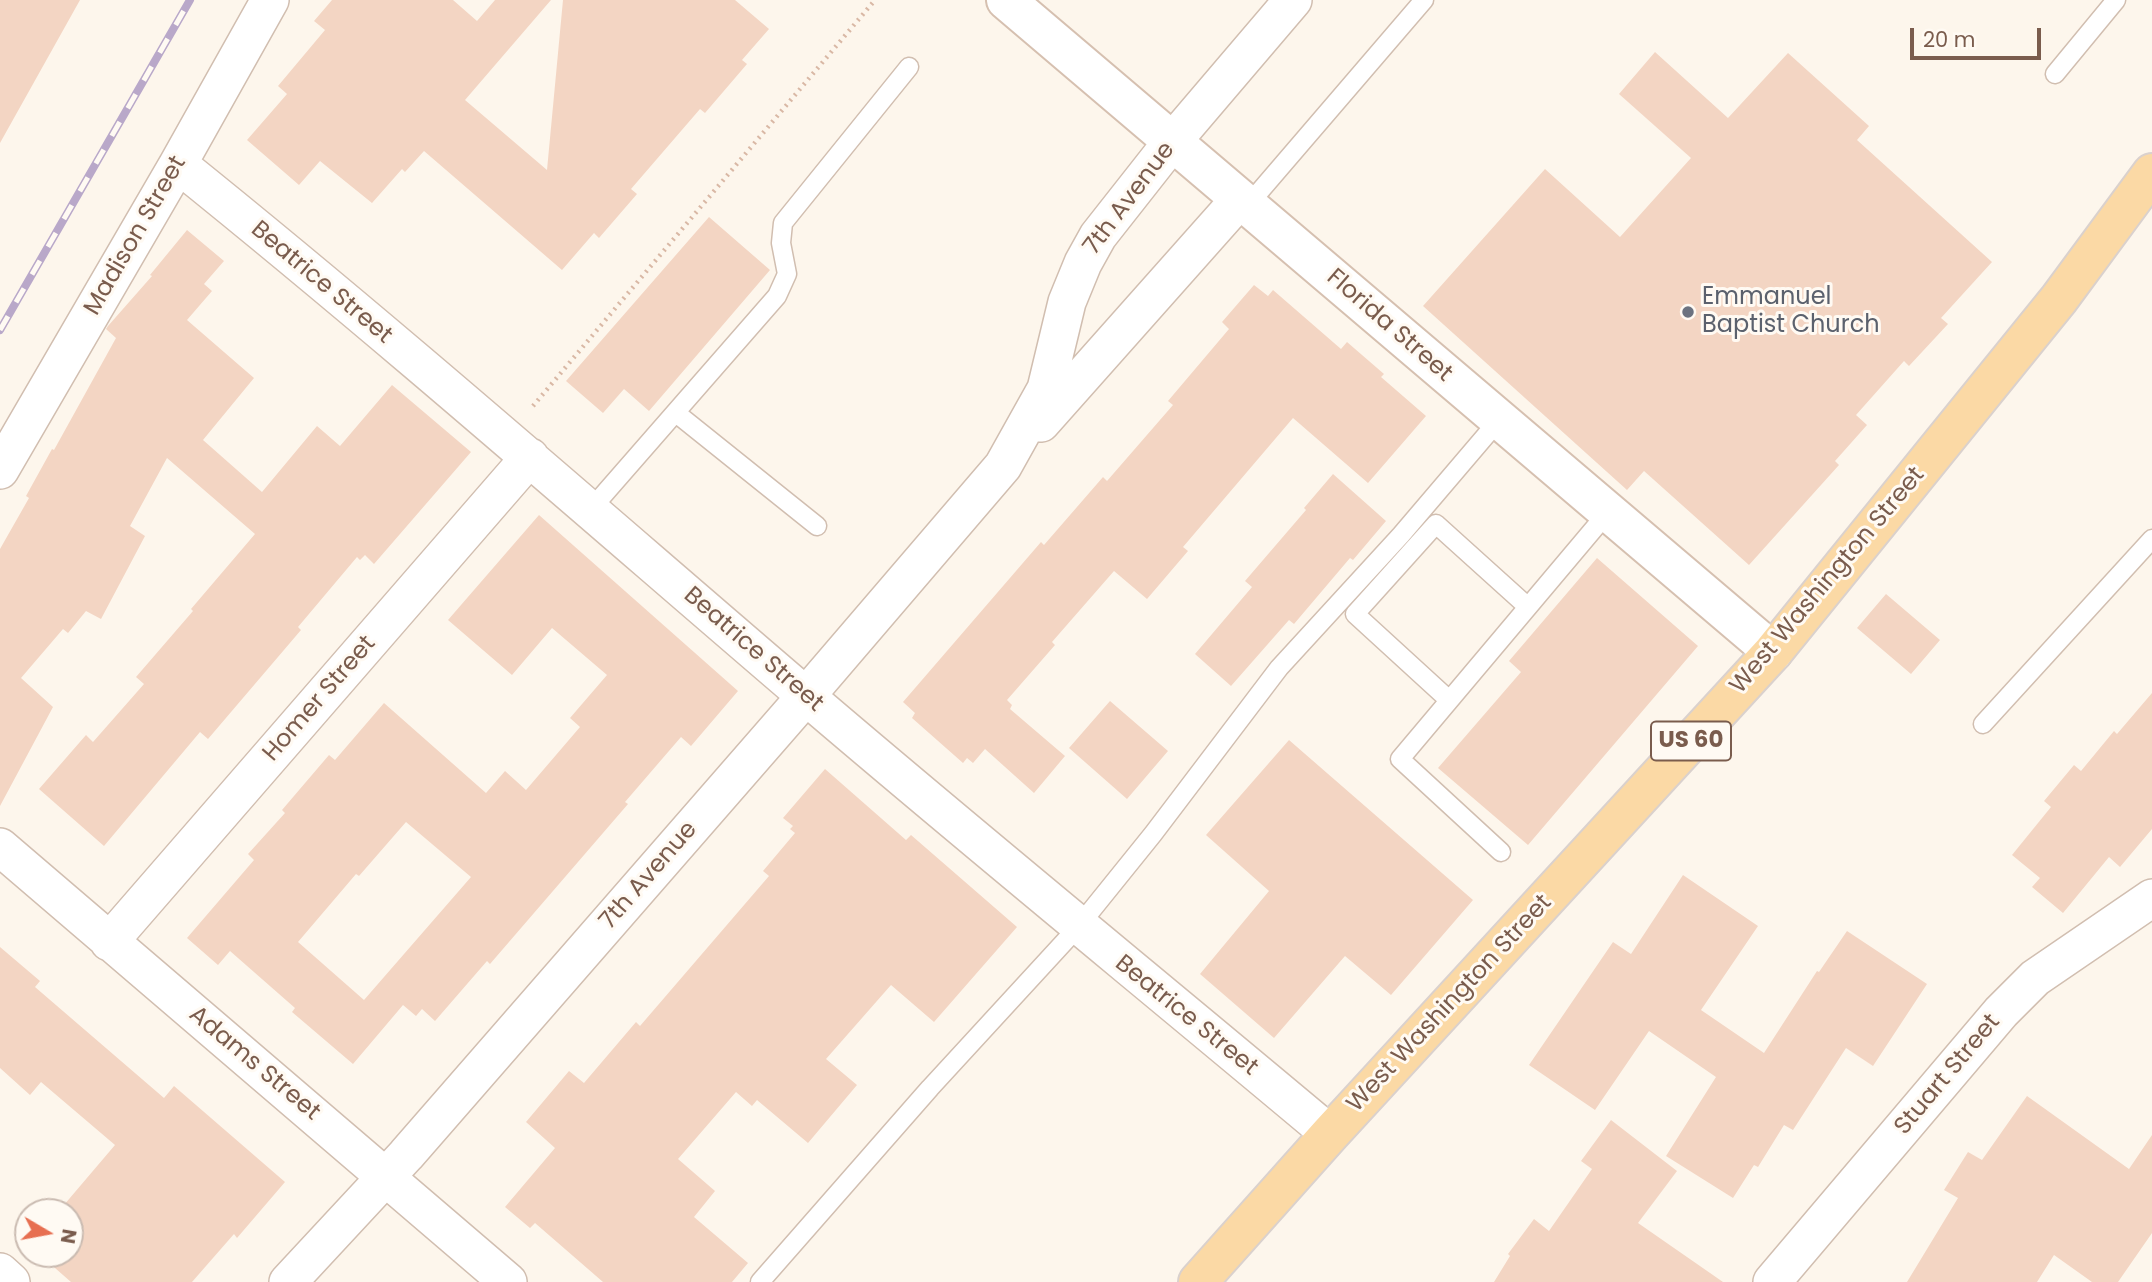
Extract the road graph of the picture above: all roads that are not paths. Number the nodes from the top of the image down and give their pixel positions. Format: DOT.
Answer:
graph roads {
  1 [pos="270,0"];
  2 [pos="1006,0"];
  3 [pos="1293,0"];
  4 [pos="1424,0"];
  5 [pos="2116,0"];
  6 [pos="909,67"];
  7 [pos="2055,74"];
  8 [pos="1172,142"];
  9 [pos="178,164"];
  10 [pos="2146,191"];
  11 [pos="1244,202"];
  12 [pos="676,413"];
  13 [pos="1499,420"];
  14 [pos="530,457"];
  15 [pos="1003,466"];
  16 [pos="0,470"];
  17 [pos="591,509"];
  18 [pos="1608,512"];
  19 [pos="817,526"];
  20 [pos="2152,539"];
  21 [pos="1528,607"];
  22 [pos="1773,652"];
  23 [pos="806,696"];
  24 [pos="1450,700"];
  25 [pos="1983,724"];
  26 [pos="0,847"];
  27 [pos="1501,852"];
  28 [pos="2152,898"];
  29 [pos="1078,927"];
  30 [pos="109,942"];
  31 [pos="1329,1134"];
  32 [pos="386,1177"];
  33 [pos="288,1282"];
  34 [pos="508,1282"];
  35 [pos="760,1282"];
  36 [pos="1199,1282"];
  37 [pos="1772,1282"];
  1 -- 9 [label="street, Madison Street"];
  2 -- 8 [label="street, Florida Street"];
  3 -- 8 [label="street, 7th Avenue"];
  4 -- 11 [label="lane"];
  5 -- 7 [label="lane"];
  6 -- 12 [label="lane"];
  8 -- 11 [label="street, Florida Street"];
  8 -- 15 [label="street, 7th Avenue"];
  9 -- 14 [label="street, Beatrice Street"];
  9 -- 16 [label="street, Madison Street"];
  10 -- 22 [label="main road, West Washington Street / US 60"];
  11 -- 13 [label="street, Florida Street"];
  11 -- 15 [label="street, 7th Avenue"];
  12 -- 17 [label="lane"];
  12 -- 19 [label="lane"];
  13 -- 18 [label="street, Florida Street"];
  13 -- 29 [label="lane"];
  14 -- 17 [label="street, Beatrice Street"];
  14 -- 30 [label="street, Homer Street"];
  15 -- 23 [label="street, 7th Avenue"];
  17 -- 23 [label="street, Beatrice Street"];
  18 -- 21 [label="lane"];
  18 -- 22 [label="street, Florida Street"];
  20 -- 25 [label="lane"];
  21 -- 24 [label="lane"];
  21 -- 24 [label="lane"];
  22 -- 31 [label="main road, West Washington Street / US 60"];
  23 -- 29 [label="street, Beatrice Street"];
  23 -- 32 [label="street, 7th Avenue"];
  24 -- 27 [label="lane"];
  26 -- 30 [label="street, Adams Street"];
  28 -- 37 [label="street, Stuart Street"];
  29 -- 31 [label="street, Beatrice Street"];
  29 -- 35 [label="lane"];
  30 -- 32 [label="street, Adams Street"];
  31 -- 36 [label="main road, West Washington Street / US 60"];
  32 -- 33 [label="street, 7th Avenue"];
  32 -- 34 [label="street, Adams Street"];
}
